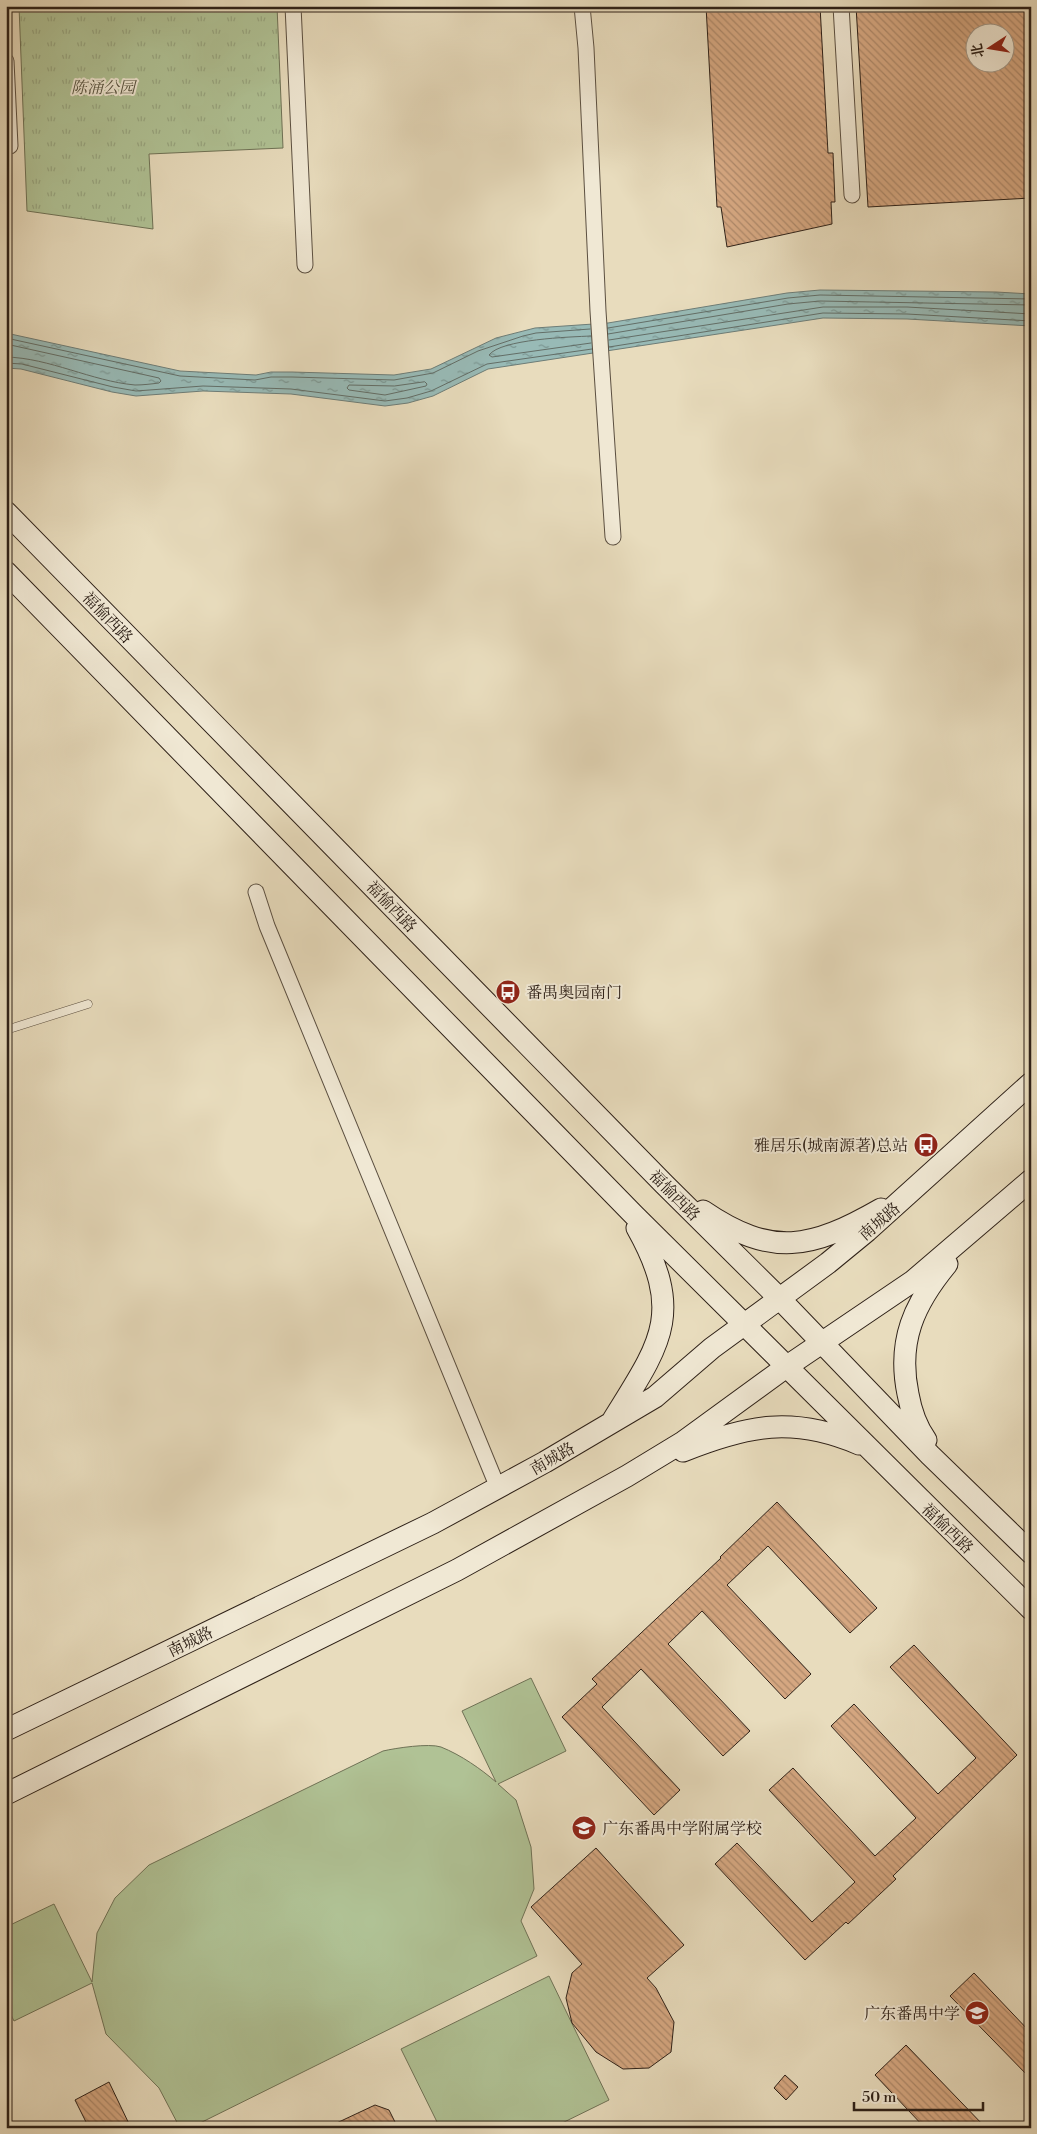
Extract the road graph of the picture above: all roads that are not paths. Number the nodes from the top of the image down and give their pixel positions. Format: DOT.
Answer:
graph roads {
  1 [pos="293,6"];
  2 [pos="582,6"];
  3 [pos="841,6"];
  4 [pos="6,61"];
  5 [pos="10,146"];
  6 [pos="852,195"];
  7 [pos="305,265"];
  8 [pos="6,512"];
  9 [pos="612,536"];
  10 [pos="6,572"];
  11 [pos="256,892"];
  12 [pos="88,1004"];
  13 [pos="6,1030"];
  14 [pos="1031,1083"];
  15 [pos="597,1177"];
  16 [pos="1031,1180"];
  17 [pos="664,1184"];
  18 [pos="911,1192"];
  19 [pos="977,1228"];
  20 [pos="779,1298"];
  21 [pos="743,1324"];
  22 [pos="822,1343"];
  23 [pos="786,1367"];
  24 [pos="611,1424"];
  25 [pos="866,1447"];
  26 [pos="641,1468"];
  27 [pos="956,1480"];
  28 [pos="498,1488"];
  29 [pos="1031,1553"];
  30 [pos="1031,1609"];
  31 [pos="6,1730"];
  32 [pos="6,1794"];
  1 -- 7 [label="street"];
  2 -- 9 [label="street"];
  3 -- 6 [label="street"];
  4 -- 5 [label="street"];
  8 -- 17 [label="street, 福愉西路"];
  10 -- 15 [label="street"];
  11 -- 28 [label="street"];
  12 -- 13 [label="lane"];
  14 -- 18 [label="street, 南城路"];
  15 -- 21 [label="street"];
  15 -- 24 [label="street"];
  16 -- 19 [label="street"];
  17 -- 18 [label="street"];
  17 -- 20 [label="street, 福愉西路"];
  18 -- 20 [label="street, 南城路"];
  19 -- 22 [label="street"];
  19 -- 27 [label="street"];
  20 -- 21 [label="street, 南城路"];
  20 -- 22 [label="street, 福愉西路"];
  21 -- 23 [label="street, 福愉西路"];
  21 -- 24 [label="street, 南城路"];
  22 -- 23 [label="street"];
  22 -- 27 [label="street, 福愉西路"];
  23 -- 25 [label="street, 福愉西路"];
  23 -- 26 [label="street"];
  24 -- 28 [label="street, 南城路"];
  25 -- 26 [label="street"];
  25 -- 30 [label="street, 福愉西路"];
  26 -- 32 [label="street"];
  27 -- 29 [label="street"];
  28 -- 31 [label="street, 南城路"];
}
